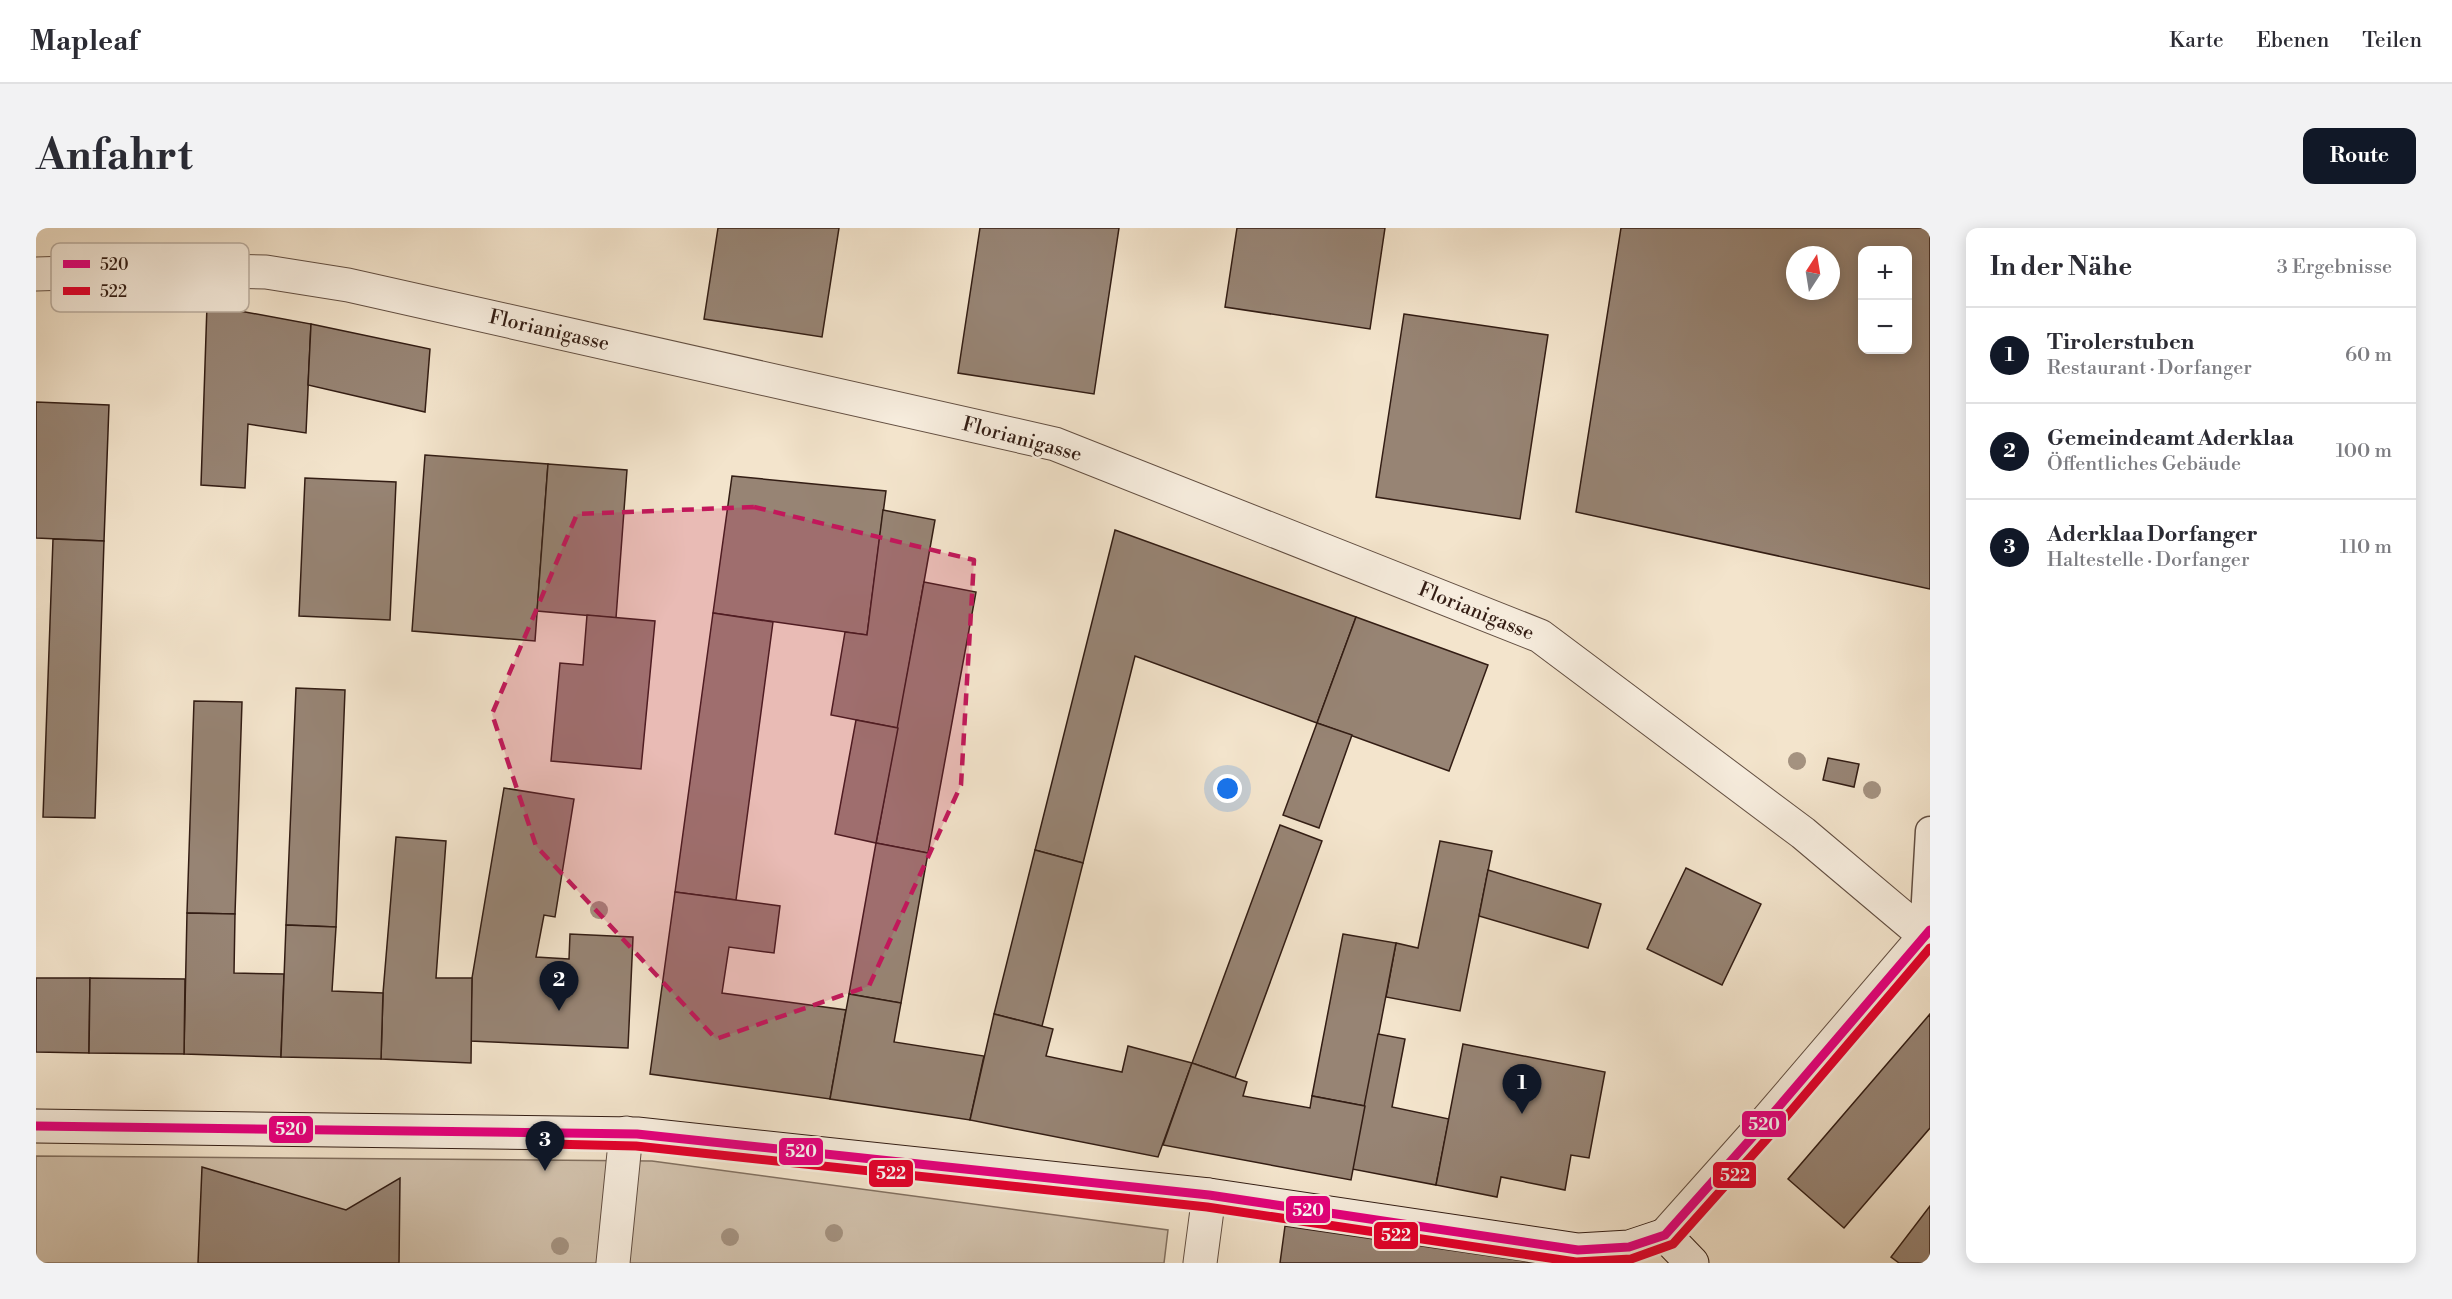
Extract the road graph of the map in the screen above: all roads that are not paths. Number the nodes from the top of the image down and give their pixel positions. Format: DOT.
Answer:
graph roads {
  1 [pos="249,272"];
  2 [pos="36,274"];
  3 [pos="51,274"];
  4 [pos="1930,831"];
  5 [pos="1927,932"];
  6 [pos="36,1126"];
  7 [pos="626,1133"];
  8 [pos="1209,1195"];
  9 [pos="1665,1235"];
  10 [pos="613,1263"];
  11 [pos="1200,1263"];
  12 [pos="1692,1263"];
  1 -- 5 [label="street, Florianigasse"];
  2 -- 3 [label="street, Florianigasse"];
  4 -- 5 [label="lane"];
  5 -- 9 [label="street"];
  6 -- 7 [label="street"];
  7 -- 8 [label="street"];
  7 -- 10 [label="street"];
  8 -- 9 [label="street"];
  8 -- 11 [label="street"];
  9 -- 12 [label="street"];
}
